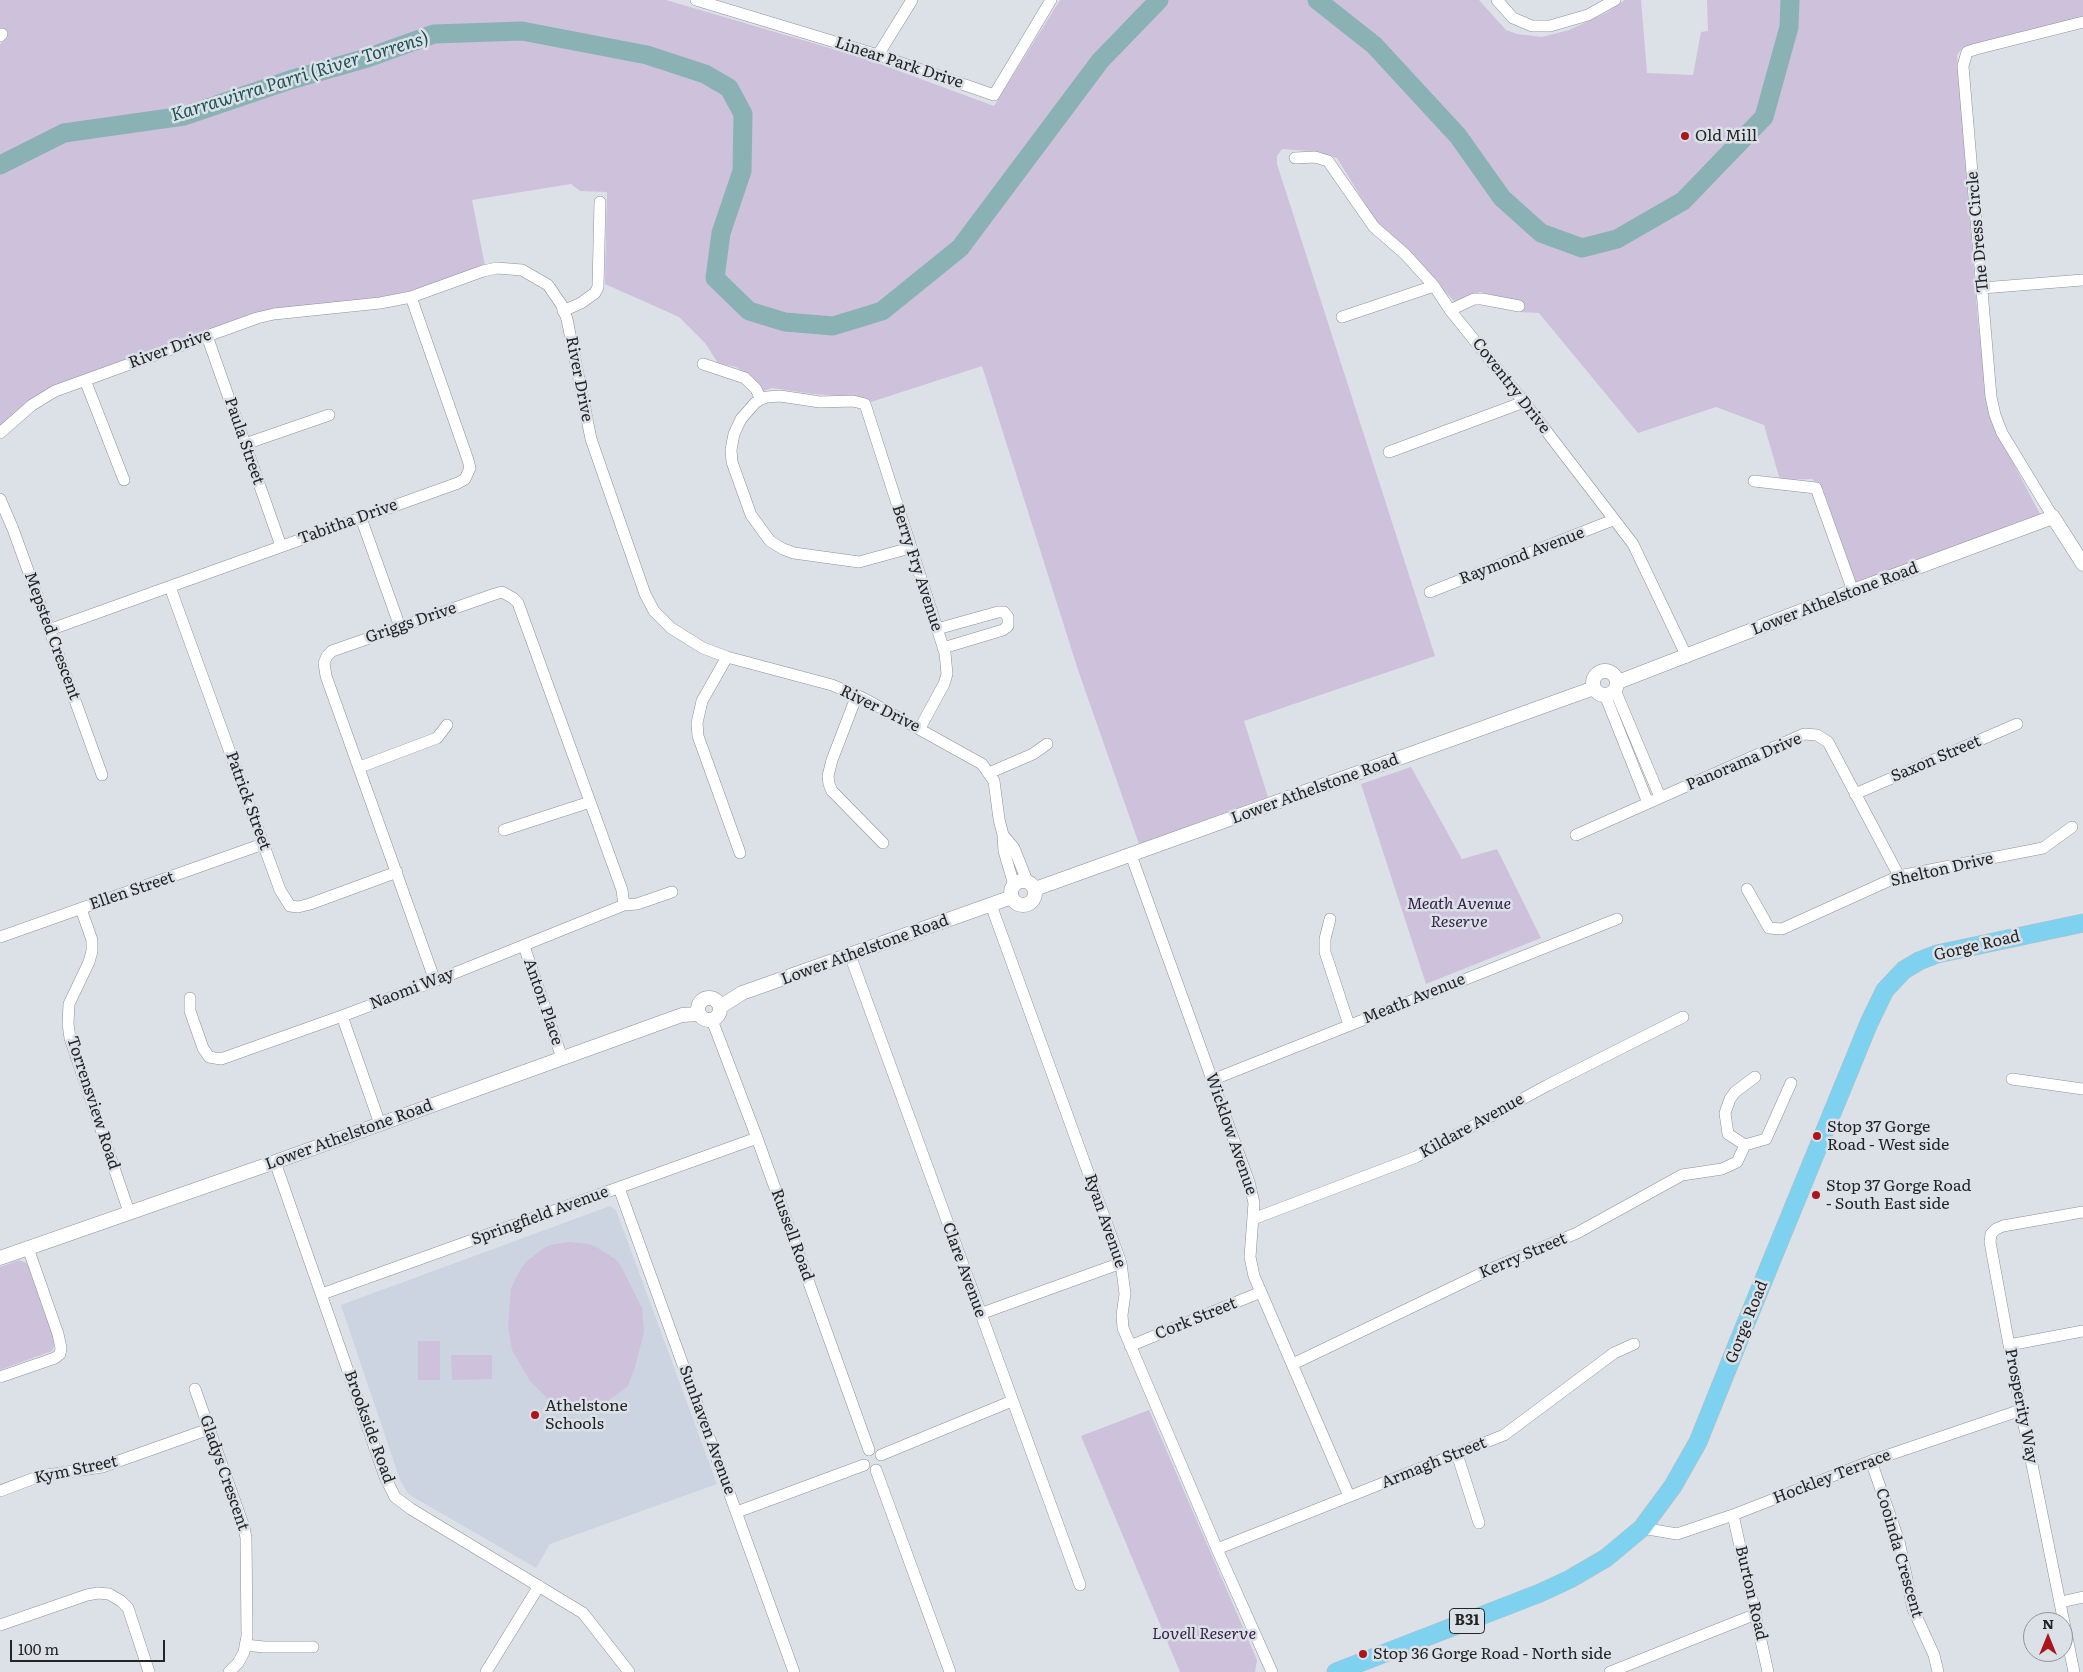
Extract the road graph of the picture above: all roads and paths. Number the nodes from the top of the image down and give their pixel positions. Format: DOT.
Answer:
graph roads {
  1 [pos="696,0"];
  2 [pos="912,0"];
  3 [pos="1051,0"];
  4 [pos="1497,0"];
  5 [pos="1615,0"];
  6 [pos="2083,22"];
  7 [pos="878,55"];
  8 [pos="1295,158"];
  9 [pos="600,202"];
  10 [pos="2083,280"];
  11 [pos="1434,286"];
  12 [pos="1982,288"];
  13 [pos="411,297"];
  14 [pos="1519,306"];
  15 [pos="1450,310"];
  16 [pos="564,311"];
  17 [pos="1342,317"];
  18 [pos="207,336"];
  19 [pos="703,364"];
  20 [pos="85,380"];
  21 [pos="761,399"];
  22 [pos="1524,402"];
  23 [pos="329,415"];
  24 [pos="0,432"];
  25 [pos="245,444"];
  26 [pos="1389,452"];
  27 [pos="124,480"];
  28 [pos="1754,481"];
  29 [pos="0,499"];
  30 [pos="2053,516"];
  31 [pos="361,518"];
  32 [pos="1613,520"];
  33 [pos="281,546"];
  34 [pos="910,548"];
  35 [pos="2083,564"];
  36 [pos="170,587"];
  37 [pos="1853,591"];
  38 [pos="1430,592"];
  39 [pos="400,626"];
  40 [pos="937,629"];
  41 [pos="50,630"];
  42 [pos="943,648"];
  43 [pos="727,657"];
  44 [pos="1687,657"];
  45 [pos="1608,689"];
  46 [pos="857,695"];
  47 [pos="2017,724"];
  48 [pos="447,725"];
  49 [pos="920,728"];
  50 [pos="1047,744"];
  51 [pos="360,767"];
  52 [pos="990,773"];
  53 [pos="102,775"];
  54 [pos="1855,794"];
  55 [pos="1660,797"];
  56 [pos="590,802"];
  57 [pos="1648,803"];
  58 [pos="2072,827"];
  59 [pos="504,830"];
  60 [pos="1576,835"];
  61 [pos="883,843"];
  62 [pos="264,844"];
  63 [pos="740,853"];
  64 [pos="1131,855"];
  65 [pos="397,872"];
  66 [pos="1899,876"];
  67 [pos="1022,888"];
  68 [pos="1747,889"];
  69 [pos="672,892"];
  70 [pos="624,905"];
  71 [pos="991,905"];
  72 [pos="81,908"];
  73 [pos="1330,919"];
  74 [pos="1617,919"];
  75 [pos="2083,923"];
  76 [pos="0,937"];
  77 [pos="524,946"];
  78 [pos="850,955"];
  79 [pos="435,980"];
  80 [pos="190,998"];
  81 [pos="720,1007"];
  82 [pos="698,1014"];
  83 [pos="342,1016"];
  84 [pos="1683,1017"];
  85 [pos="712,1020"];
  86 [pos="1349,1025"];
  87 [pos="562,1058"];
  88 [pos="1755,1077"];
  89 [pos="2012,1079"];
  90 [pos="1212,1080"];
  91 [pos="1791,1083"];
  92 [pos="2083,1089"];
  93 [pos="380,1124"];
  94 [pos="757,1138"];
  95 [pos="1745,1145"];
  96 [pos="275,1162"];
  97 [pos="619,1188"];
  98 [pos="129,1212"];
  99 [pos="2083,1212"];
  100 [pos="1253,1219"];
  101 [pos="28,1248"];
  102 [pos="0,1258"];
  103 [pos="1121,1263"];
  104 [pos="1261,1292"];
  105 [pos="322,1294"];
  106 [pos="980,1314"];
  107 [pos="2083,1331"];
  108 [pos="1634,1344"];
  109 [pos="2009,1345"];
  110 [pos="1130,1346"];
  111 [pos="1293,1364"];
  112 [pos="0,1377"];
  113 [pos="196,1389"];
  114 [pos="1012,1401"];
  115 [pos="2021,1410"];
  116 [pos="210,1429"];
  117 [pos="869,1450"];
  118 [pos="1457,1454"];
  119 [pos="881,1455"];
  120 [pos="1871,1461"];
  121 [pos="864,1465"];
  122 [pos="876,1470"];
  123 [pos="0,1490"];
  124 [pos="1349,1496"];
  125 [pos="737,1512"];
  126 [pos="1733,1515"];
  127 [pos="1479,1523"];
  128 [pos="1642,1528"];
  129 [pos="1217,1549"];
  130 [pos="1080,1585"];
  131 [pos="538,1586"];
  132 [pos="2083,1597"];
  133 [pos="2061,1602"];
  134 [pos="1756,1614"];
  135 [pos="0,1625"];
  136 [pos="245,1645"];
  137 [pos="313,1647"];
  138 [pos="149,1672"];
  139 [pos="229,1672"];
  140 [pos="486,1672"];
  141 [pos="629,1672"];
  142 [pos="794,1672"];
  143 [pos="950,1672"];
  144 [pos="1272,1672"];
  145 [pos="1336,1672"];
  146 [pos="1610,1672"];
  147 [pos="1768,1672"];
  148 [pos="1938,1672"];
  149 [pos="2074,1672"];
  1 -- 7 [label="street, Linear Park Drive"];
  2 -- 7 [label="street"];
  3 -- 7 [label="street, Linear Park Drive"];
  4 -- 5 [label="street"];
  6 -- 12 [label="street, The Dress Circle"];
  8 -- 11 [label="street, Coventry Drive"];
  9 -- 16 [label="street"];
  10 -- 12 [label="street"];
  11 -- 15 [label="street, Coventry Drive"];
  11 -- 17 [label="street"];
  12 -- 30 [label="street, The Dress Circle"];
  13 -- 16 [label="street, River Drive"];
  13 -- 18 [label="street, River Drive"];
  13 -- 31 [label="street, Tabitha Drive"];
  14 -- 15 [label="street"];
  15 -- 22 [label="street, Coventry Drive"];
  16 -- 43 [label="street, River Drive"];
  18 -- 20 [label="street, River Drive"];
  18 -- 25 [label="street, Paula Street"];
  19 -- 21 [label="street"];
  20 -- 24 [label="street, River Drive"];
  20 -- 27 [label="street"];
  21 -- 34 [label="street, Berry Fry Avenue"];
  21 -- 34 [label="street"];
  22 -- 26 [label="street"];
  22 -- 32 [label="street, Coventry Drive"];
  23 -- 25 [label="street"];
  25 -- 33 [label="street, Paula Street"];
  28 -- 37 [label="street"];
  29 -- 41 [label="street, Mepsted Crescent"];
  30 -- 35 [label="street"];
  30 -- 37 [label="street, Lower Athelstone Road"];
  31 -- 33 [label="street, Tabitha Drive"];
  31 -- 39 [label="street"];
  32 -- 38 [label="street, Raymond Avenue"];
  32 -- 44 [label="street, Coventry Drive"];
  33 -- 36 [label="street, Tabitha Drive"];
  34 -- 40 [label="street, Berry Fry Avenue"];
  36 -- 41 [label="street, Tabitha Drive"];
  36 -- 62 [label="street, Patrick Street"];
  37 -- 44 [label="street, Lower Athelstone Road"];
  39 -- 51 [label="street, Griggs Drive"];
  39 -- 56 [label="street, Griggs Drive"];
  40 -- 42 [label="street, Berry Fry Avenue"];
  40 -- 42 [label="street"];
  41 -- 53 [label="street, Mepsted Crescent"];
  42 -- 49 [label="street, Berry Fry Avenue"];
  43 -- 46 [label="street, River Drive"];
  43 -- 63 [label="street"];
  44 -- 45 [label="street, Lower Athelstone Road"];
  45 -- 55 [label="street"];
  45 -- 57 [label="street"];
  45 -- 64 [label="street, Lower Athelstone Road"];
  46 -- 49 [label="street, River Drive"];
  46 -- 61 [label="street"];
  47 -- 54 [label="street, Saxon Street"];
  48 -- 51 [label="street"];
  49 -- 52 [label="street, River Drive"];
  50 -- 52 [label="street"];
  51 -- 65 [label="street, Griggs Drive"];
  52 -- 67 [label="street"];
  54 -- 55 [label="street, Panorama Drive"];
  54 -- 66 [label="street, Panorama Drive"];
  55 -- 57 [label="street, Panorama Drive"];
  56 -- 59 [label="street"];
  56 -- 70 [label="street, Griggs Drive"];
  57 -- 60 [label="street, Panorama Drive"];
  58 -- 66 [label="street, Shelton Drive"];
  62 -- 65 [label="street, Patrick Street"];
  62 -- 72 [label="street, Ellen Street"];
  64 -- 67 [label="street, Lower Athelstone Road"];
  64 -- 90 [label="street, Wicklow Avenue"];
  65 -- 79 [label="street, Griggs Drive"];
  66 -- 68 [label="street, Shelton Drive"];
  67 -- 71 [label="street, Lower Athelstone Road"];
  69 -- 70 [label="street, Naomi Way"];
  70 -- 77 [label="street, Naomi Way"];
  71 -- 78 [label="street, Lower Athelstone Road"];
  71 -- 103 [label="street, Ryan Avenue"];
  72 -- 76 [label="street, Ellen Street"];
  72 -- 98 [label="street, Torrensview Road"];
  73 -- 86 [label="street"];
  74 -- 86 [label="street, Meath Avenue"];
  75 -- 128 [label="main road, Gorge Road / B31"];
  77 -- 79 [label="street, Naomi Way"];
  77 -- 87 [label="street, Anton Place"];
  78 -- 81 [label="street, Lower Athelstone Road"];
  78 -- 106 [label="street, Clare Avenue"];
  79 -- 83 [label="street, Naomi Way"];
  80 -- 83 [label="street, Naomi Way"];
  81 -- 82 [label="street"];
  81 -- 85 [label="street"];
  82 -- 85 [label="street"];
  82 -- 87 [label="street, Lower Athelstone Road"];
  83 -- 93 [label="street"];
  84 -- 100 [label="street, Kildare Avenue"];
  85 -- 94 [label="street, Russell Road"];
  86 -- 90 [label="street, Meath Avenue"];
  87 -- 93 [label="street, Lower Athelstone Road"];
  88 -- 95 [label="street"];
  89 -- 92 [label="street"];
  90 -- 100 [label="street, Wicklow Avenue"];
  91 -- 95 [label="street"];
  93 -- 96 [label="street, Lower Athelstone Road"];
  94 -- 97 [label="street, Springfield Avenue"];
  94 -- 117 [label="street, Russell Road"];
  95 -- 111 [label="street, Kerry Street"];
  96 -- 98 [label="street, Lower Athelstone Road"];
  96 -- 105 [label="street, Brookside Road"];
  97 -- 105 [label="street, Springfield Avenue"];
  97 -- 125 [label="street, Sunhaven Avenue"];
  98 -- 101 [label="street, Lower Athelstone Road"];
  99 -- 109 [label="street, Prosperity Way"];
  100 -- 104 [label="street, Wicklow Avenue"];
  101 -- 102 [label="street, Lower Athelstone Road"];
  101 -- 112 [label="street"];
  103 -- 106 [label="street"];
  103 -- 110 [label="street, Ryan Avenue"];
  104 -- 110 [label="street, Cork Street"];
  104 -- 111 [label="street, Wicklow Avenue"];
  105 -- 131 [label="street, Brookside Road"];
  106 -- 114 [label="street, Clare Avenue"];
  107 -- 109 [label="street"];
  108 -- 118 [label="street, Armagh Street"];
  109 -- 115 [label="street, Prosperity Way"];
  110 -- 129 [label="street, Ryan Avenue"];
  111 -- 124 [label="street, Wicklow Avenue"];
  113 -- 116 [label="street, Gladys Crescent"];
  114 -- 119 [label="street"];
  114 -- 130 [label="street, Clare Avenue"];
  115 -- 120 [label="street, Hockley Terrace"];
  115 -- 133 [label="street, Prosperity Way"];
  116 -- 123 [label="street, Kym Street"];
  116 -- 136 [label="street, Gladys Crescent"];
  117 -- 119 [label="street"];
  117 -- 121 [label="street"];
  118 -- 124 [label="street, Armagh Street"];
  118 -- 127 [label="street"];
  119 -- 122 [label="street"];
  120 -- 126 [label="street, Hockley Terrace"];
  120 -- 148 [label="street, Cooinda Crescent"];
  121 -- 122 [label="street"];
  121 -- 125 [label="street"];
  122 -- 143 [label="street"];
  124 -- 129 [label="street, Armagh Street"];
  125 -- 142 [label="street, Sunhaven Avenue"];
  126 -- 128 [label="street, Hockley Terrace"];
  126 -- 134 [label="street, Burton Road"];
  128 -- 145 [label="main road, Gorge Road / B31"];
  129 -- 144 [label="street, Ryan Avenue"];
  131 -- 140 [label="street"];
  131 -- 141 [label="street, Brookside Road"];
  132 -- 133 [label="street"];
  133 -- 149 [label="street, Prosperity Way"];
  134 -- 146 [label="street"];
  134 -- 147 [label="street, Burton Road"];
  135 -- 138 [label="street"];
  136 -- 137 [label="street"];
  136 -- 139 [label="street, Gladys Crescent"];
}
